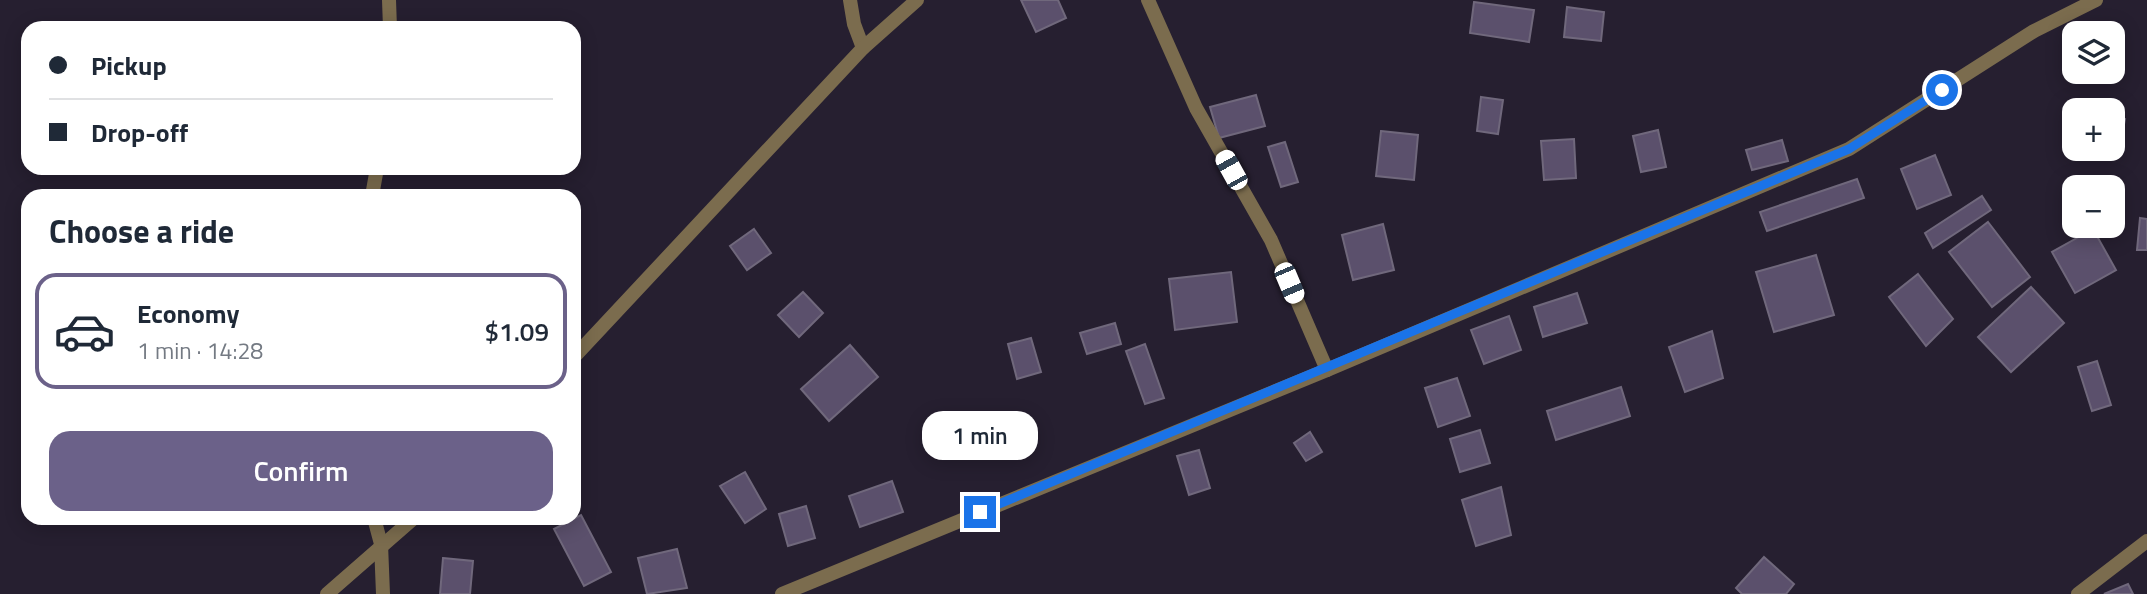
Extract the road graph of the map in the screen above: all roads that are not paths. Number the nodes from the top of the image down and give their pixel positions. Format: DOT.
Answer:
graph roads {
  1 [pos="389,0"];
  2 [pos="850,0"];
  3 [pos="917,0"];
  4 [pos="1148,0"];
  5 [pos="2096,0"];
  6 [pos="390,21"];
  7 [pos="863,48"];
  8 [pos="581,349"];
  9 [pos="1327,370"];
  10 [pos="376,525"];
  11 [pos="405,525"];
  12 [pos="2147,541"];
  13 [pos="381,544"];
  14 [pos="327,594"];
  15 [pos="383,594"];
  16 [pos="782,594"];
  17 [pos="2078,594"];
  1 -- 6 [label="street"];
  2 -- 7 [label="street"];
  3 -- 7 [label="street"];
  4 -- 9 [label="street"];
  5 -- 9 [label="street"];
  7 -- 8 [label="street"];
  9 -- 16 [label="street"];
  10 -- 13 [label="street"];
  11 -- 13 [label="street"];
  12 -- 17 [label="street"];
  13 -- 14 [label="street"];
  13 -- 15 [label="street"];
}
